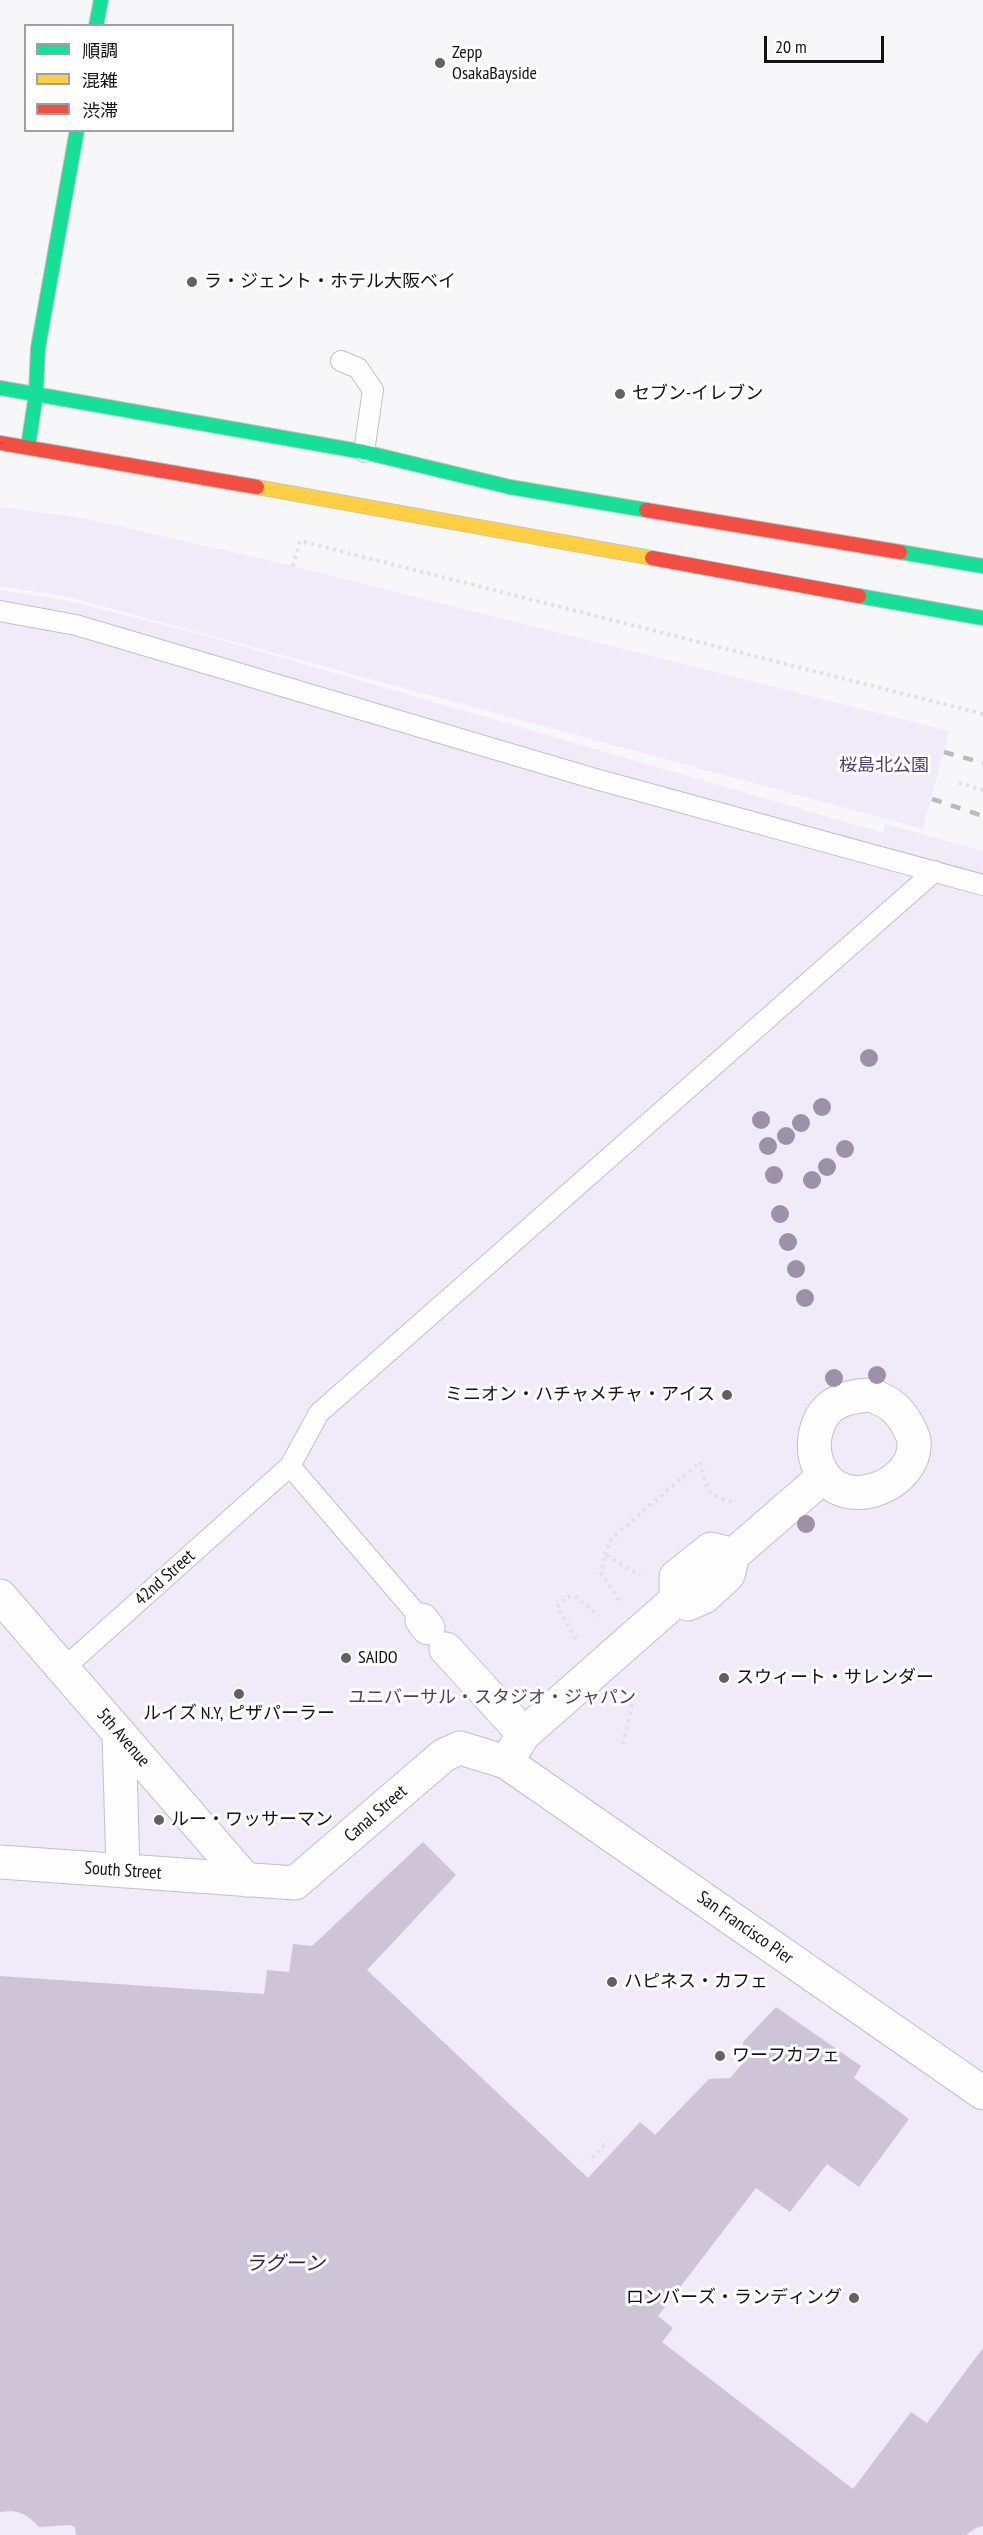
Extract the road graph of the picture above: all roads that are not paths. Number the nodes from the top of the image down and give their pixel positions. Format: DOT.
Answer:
graph roads {
  1 [pos="101,0"];
  2 [pos="96,24"];
  3 [pos="77,132"];
  4 [pos="340,361"];
  5 [pos="0,388"];
  6 [pos="36,394"];
  7 [pos="0,443"];
  8 [pos="28,447"];
  9 [pos="364,452"];
  10 [pos="983,566"];
  11 [pos="0,611"];
  12 [pos="983,618"];
  13 [pos="935,871"];
  14 [pos="983,885"];
  15 [pos="290,1466"];
  16 [pos="823,1477"];
  17 [pos="0,1596"];
  18 [pos="432,1632"];
  19 [pos="63,1669"];
  20 [pos="119,1733"];
  21 [pos="524,1734"];
  22 [pos="506,1762"];
  23 [pos="0,1862"];
  24 [pos="123,1871"];
  25 [pos="246,1880"];
  26 [pos="983,2093"];
  1 -- 2 [label="street"];
  3 -- 6 [label="street"];
  4 -- 9 [label="lane"];
  5 -- 6 [label="street"];
  6 -- 8 [label="street"];
  6 -- 9 [label="street"];
  7 -- 8 [label="street"];
  8 -- 12 [label="street"];
  9 -- 10 [label="street"];
  11 -- 13 [label="lane"];
  13 -- 14 [label="lane"];
  13 -- 15 [label="lane, 42nd Street"];
  15 -- 18 [label="lane"];
  15 -- 19 [label="lane, 42nd Street"];
  16 -- 21 [label="street"];
  17 -- 19 [label="street, 5th Avenue"];
  18 -- 21 [label="street"];
  19 -- 20 [label="street, 5th Avenue"];
  20 -- 24 [label="street"];
  20 -- 25 [label="street, 5th Avenue"];
  21 -- 22 [label="street"];
  22 -- 25 [label="street, Canal Street"];
  22 -- 26 [label="street, San Francisco Pier"];
  23 -- 24 [label="street, South Street"];
  24 -- 25 [label="street, South Street"];
}
